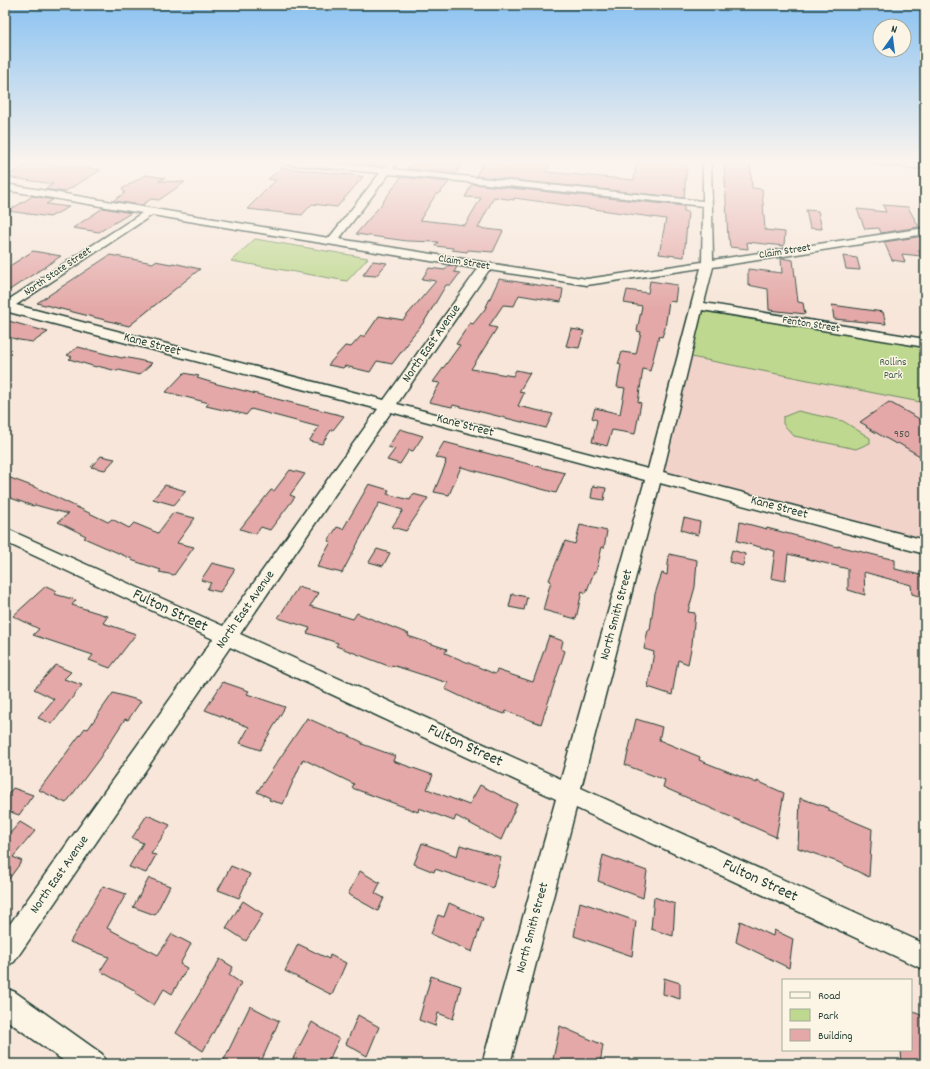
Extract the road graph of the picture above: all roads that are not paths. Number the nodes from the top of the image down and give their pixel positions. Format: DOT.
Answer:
graph roads {
  1 [pos="150,211"];
  2 [pos="356,211"];
  3 [pos="708,211"];
  4 [pos="925,231"];
  5 [pos="332,241"];
  6 [pos="708,264"];
  7 [pos="486,266"];
  8 [pos="698,306"];
  9 [pos="5,307"];
  10 [pos="925,343"];
  11 [pos="389,407"];
  12 [pos="654,475"];
  13 [pos="5,535"];
  14 [pos="925,547"];
  15 [pos="227,637"];
  16 [pos="570,793"];
  17 [pos="5,953"];
  18 [pos="925,957"];
  19 [pos="5,1002"];
  20 [pos="92,1064"];
  21 [pos="496,1064"];
  1 -- 5 [label="street, Claim Street"];
  1 -- 9 [label="street, North State Street"];
  2 -- 5 [label="street"];
  3 -- 6 [label="street, North Smith Street"];
  4 -- 6 [label="street, Claim Street"];
  5 -- 7 [label="street, Claim Street"];
  6 -- 7 [label="street, Claim Street"];
  6 -- 8 [label="street, North Smith Street"];
  7 -- 11 [label="street, North East Avenue"];
  8 -- 10 [label="street, Fenton Street"];
  8 -- 12 [label="street, North Smith Street"];
  9 -- 11 [label="street, Kane Street"];
  11 -- 12 [label="street, Kane Street"];
  11 -- 15 [label="street, North East Avenue"];
  12 -- 14 [label="street, Kane Street"];
  12 -- 16 [label="street, North Smith Street"];
  13 -- 15 [label="street, Fulton Street"];
  15 -- 16 [label="street, Fulton Street"];
  15 -- 17 [label="street, North East Avenue"];
  16 -- 18 [label="street, Fulton Street"];
  16 -- 21 [label="street, North Smith Street"];
  19 -- 20 [label="street"];
}
